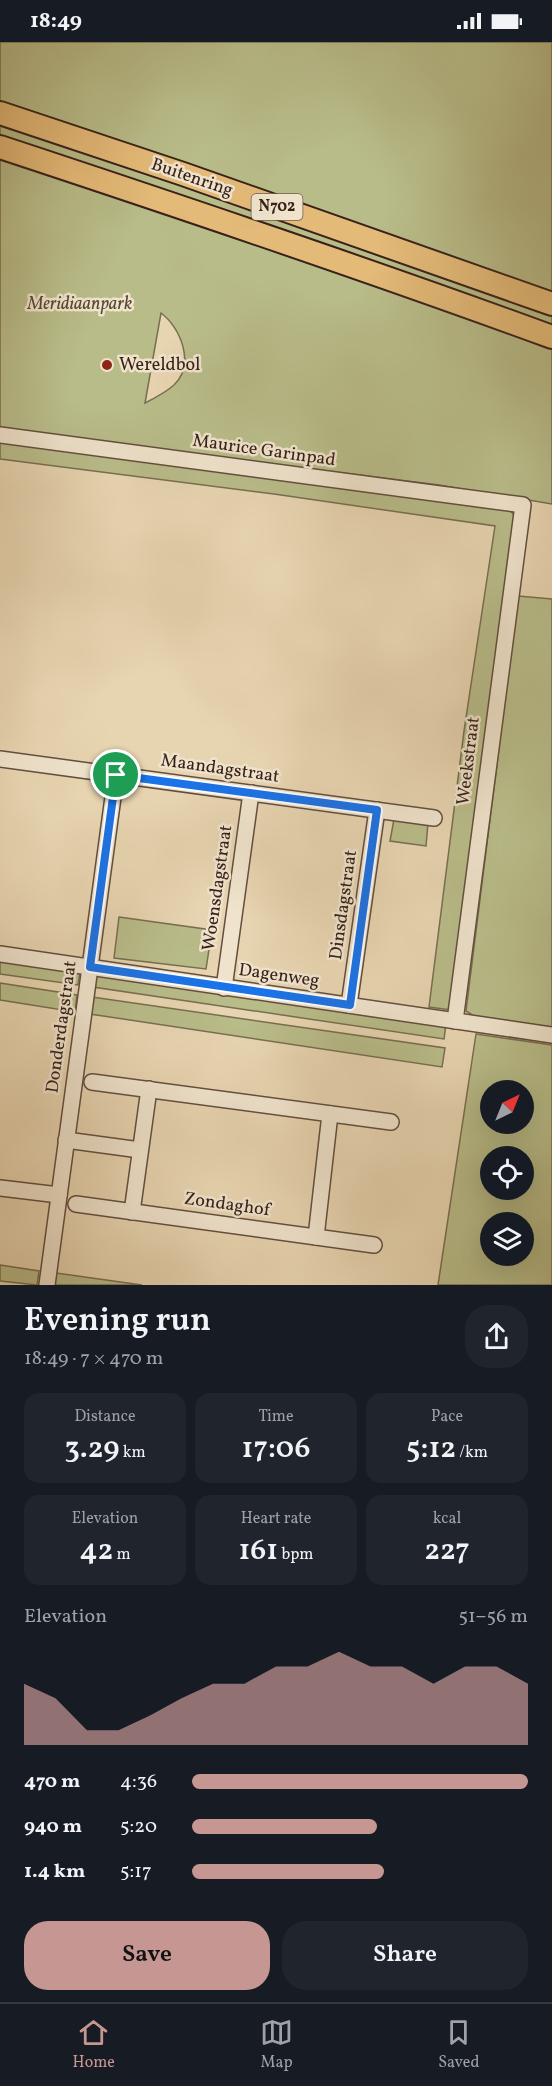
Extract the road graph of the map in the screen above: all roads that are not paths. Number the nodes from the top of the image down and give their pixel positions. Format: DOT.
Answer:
graph roads {
  1 [pos="0,113"];
  2 [pos="0,147"];
  3 [pos="552,304"];
  4 [pos="552,337"];
  5 [pos="0,435"];
  6 [pos="523,506"];
  7 [pos="0,759"];
  8 [pos="116,775"];
  9 [pos="251,793"];
  10 [pos="377,810"];
  11 [pos="434,818"];
  12 [pos="0,954"];
  13 [pos="90,967"];
  14 [pos="224,988"];
  15 [pos="350,1005"];
  16 [pos="455,1021"];
  17 [pos="552,1035"];
  18 [pos="92,1082"];
  19 [pos="149,1089"];
  20 [pos="330,1114"];
  21 [pos="391,1122"];
  22 [pos="66,1140"];
  23 [pos="140,1150"];
  24 [pos="0,1188"];
  25 [pos="59,1195"];
  26 [pos="76,1204"];
  27 [pos="132,1212"];
  28 [pos="316,1237"];
  29 [pos="374,1245"];
  30 [pos="47,1285"];
  1 -- 3 [label="highway, Buitenring / N702"];
  2 -- 4 [label="highway, Buitenring / N702"];
  5 -- 6 [label="street, Maurice Garinpad"];
  6 -- 16 [label="street, Weekstraat"];
  7 -- 8 [label="street, Maandagstraat"];
  8 -- 9 [label="street, Maandagstraat"];
  8 -- 13 [label="street, Donderdagstraat"];
  9 -- 10 [label="street, Maandagstraat"];
  9 -- 14 [label="street, Woensdagstraat"];
  10 -- 11 [label="street, Maandagstraat"];
  10 -- 15 [label="street, Dinsdagstraat"];
  12 -- 13 [label="street, Dagenweg"];
  13 -- 14 [label="street, Dagenweg"];
  13 -- 22 [label="street, Donderdagstraat"];
  14 -- 15 [label="street, Dagenweg"];
  15 -- 16 [label="street, Dagenweg"];
  16 -- 17 [label="street, Dagenweg"];
  18 -- 19 [label="street"];
  19 -- 20 [label="street"];
  19 -- 23 [label="street"];
  20 -- 21 [label="street"];
  20 -- 28 [label="street"];
  22 -- 23 [label="street"];
  22 -- 25 [label="street, Donderdagstraat"];
  23 -- 27 [label="street"];
  24 -- 25 [label="street"];
  25 -- 30 [label="street, Donderdagstraat"];
  26 -- 27 [label="street, Zondaghof"];
  27 -- 28 [label="street, Zondaghof"];
  28 -- 29 [label="street, Zondaghof"];
}
